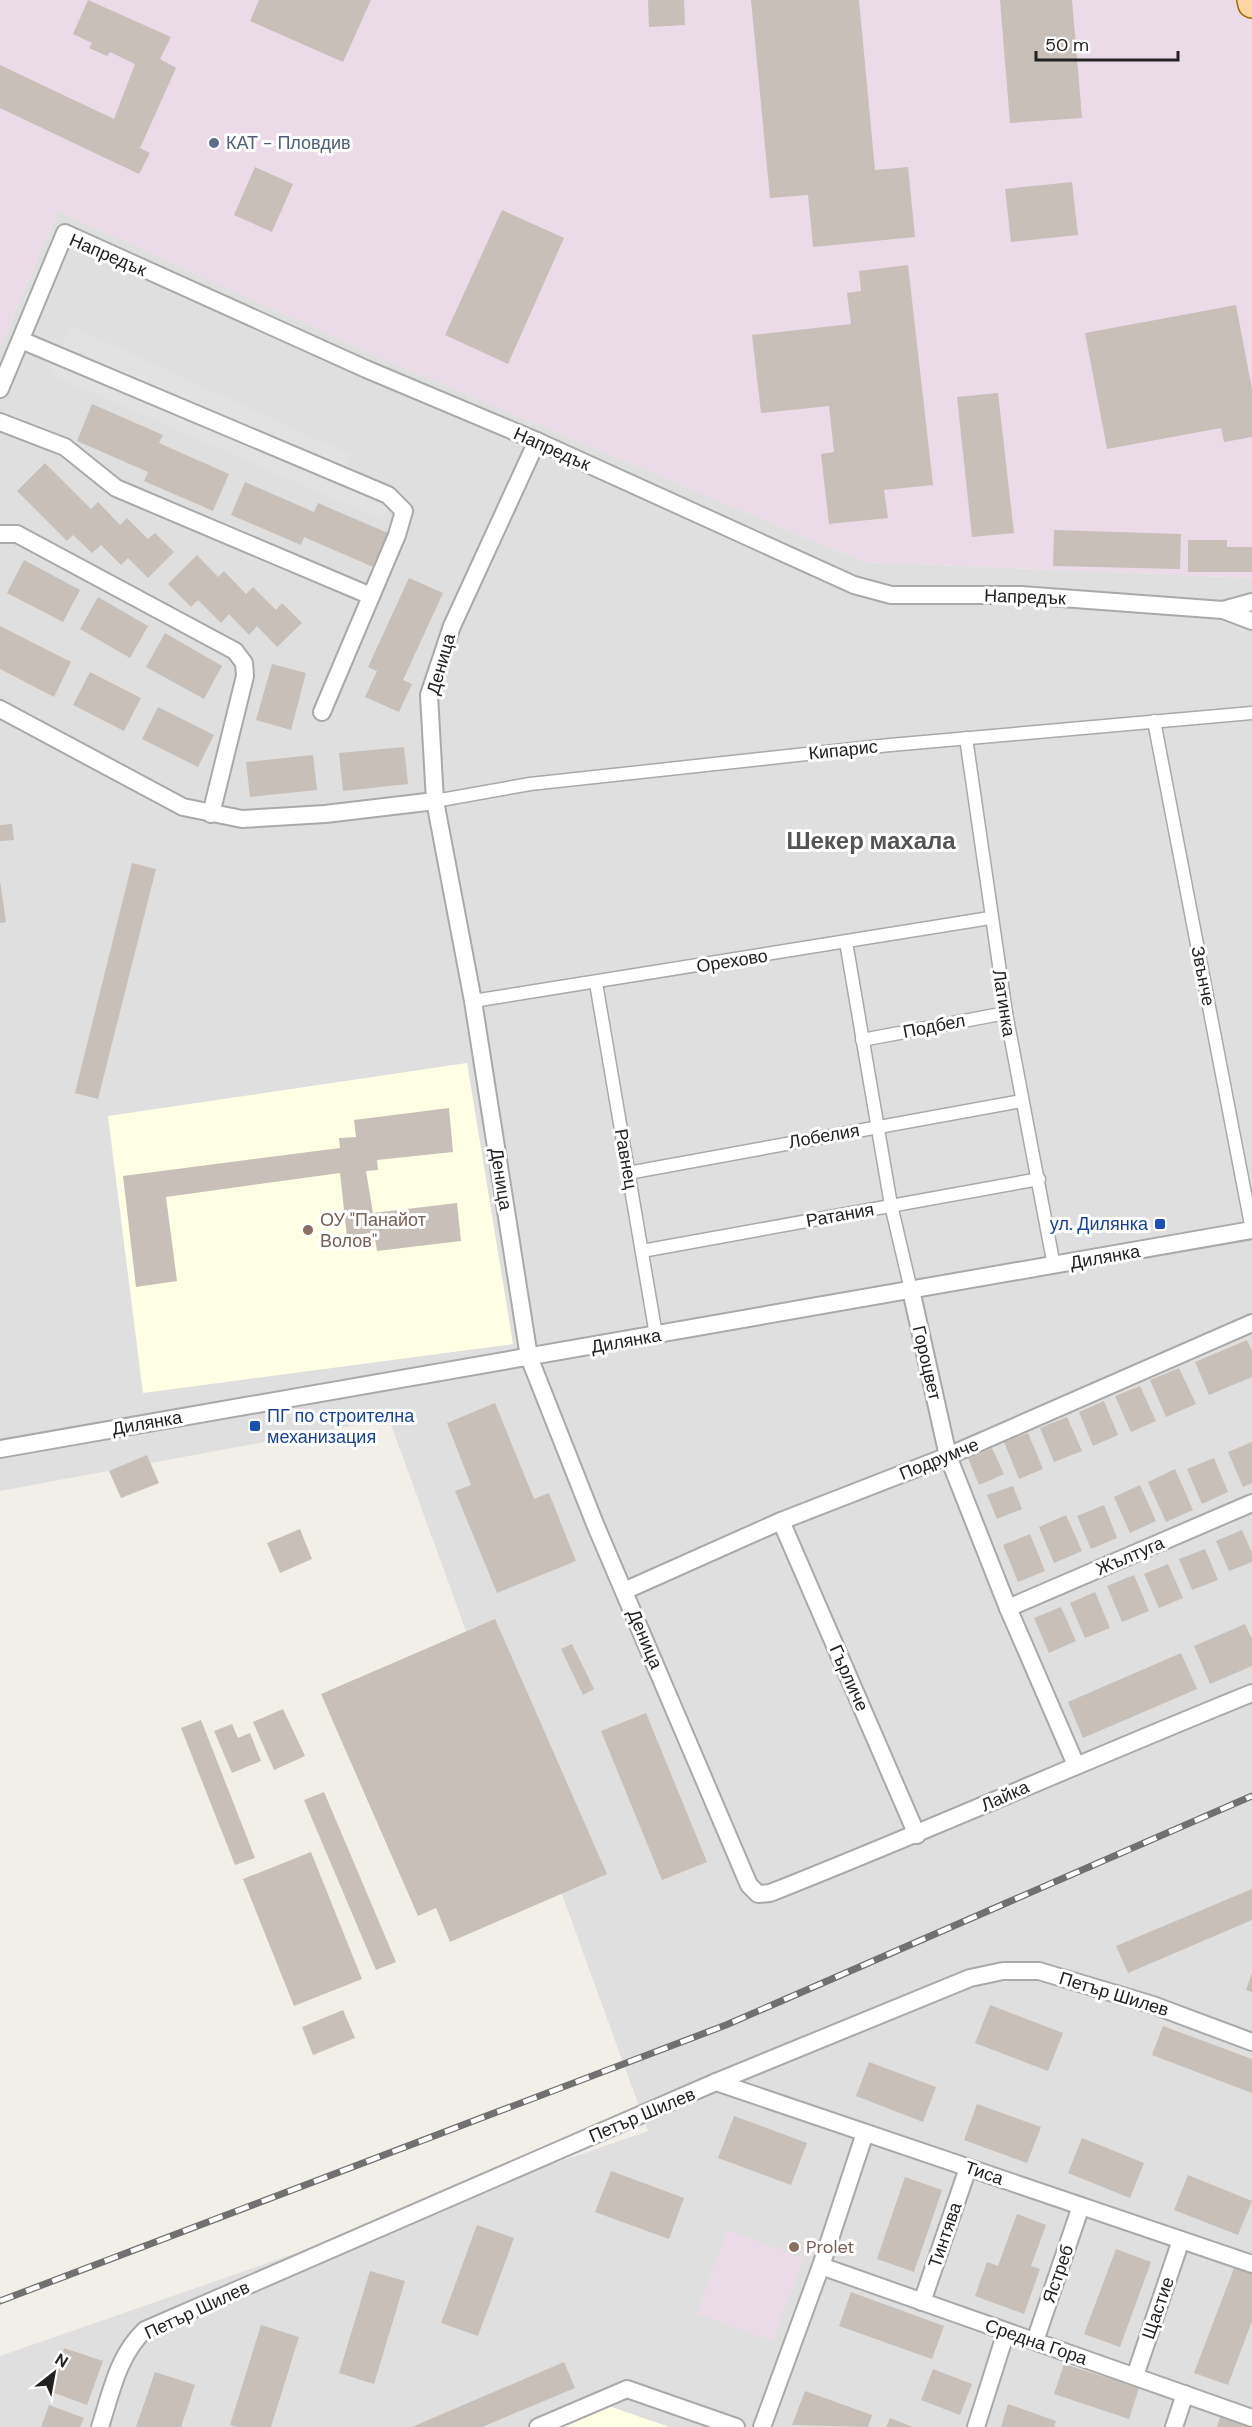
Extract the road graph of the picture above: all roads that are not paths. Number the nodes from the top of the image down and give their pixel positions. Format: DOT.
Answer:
graph roads {
  1 [pos="21,340"];
  2 [pos="0,389"];
  3 [pos="0,422"];
  4 [pos="537,441"];
  5 [pos="0,534"];
  6 [pos="370,596"];
  7 [pos="1252,602"];
  8 [pos="1223,610"];
  9 [pos="1252,621"];
  10 [pos="0,710"];
  11 [pos="322,712"];
  12 [pos="1252,713"];
  13 [pos="1154,722"];
  14 [pos="966,738"];
  15 [pos="435,801"];
  16 [pos="211,813"];
  17 [pos="990,918"];
  18 [pos="846,942"];
  19 [pos="596,983"];
  20 [pos="473,1001"];
  21 [pos="1006,1013"];
  22 [pos="862,1040"];
  23 [pos="1021,1101"];
  24 [pos="878,1126"];
  25 [pos="628,1173"];
  26 [pos="1039,1179"];
  27 [pos="891,1205"];
  28 [pos="1252,1230"];
  29 [pos="642,1251"];
  30 [pos="1054,1266"];
  31 [pos="911,1290"];
  32 [pos="1252,1323"];
  33 [pos="656,1335"];
  34 [pos="529,1357"];
  35 [pos="0,1449"];
  36 [pos="948,1456"];
  37 [pos="1252,1503"];
  38 [pos="781,1521"];
  39 [pos="624,1590"];
  40 [pos="1008,1608"];
  41 [pos="1252,1693"];
  42 [pos="1076,1765"];
  43 [pos="917,1835"];
  44 [pos="758,1894"];
  45 [pos="1252,2042"];
  46 [pos="716,2082"];
  47 [pos="866,2133"];
  48 [pos="968,2168"];
  49 [pos="1081,2206"];
  50 [pos="1181,2240"];
  51 [pos="1252,2264"];
  52 [pos="821,2266"];
  53 [pos="922,2302"];
  54 [pos="1006,2332"];
  55 [pos="1035,2341"];
  56 [pos="1135,2376"];
  57 [pos="1185,2394"];
  58 [pos="1252,2418"];
  59 [pos="100,2427"];
  60 [pos="538,2427"];
  61 [pos="736,2427"];
  62 [pos="762,2427"];
  63 [pos="976,2427"];
  64 [pos="1174,2427"];
  1 -- 2 [label="street, Напредък"];
  1 -- 4 [label="street, Напредък"];
  1 -- 6 [label="street"];
  3 -- 6 [label="street"];
  4 -- 8 [label="street, Напредък"];
  4 -- 15 [label="street, Деница"];
  5 -- 16 [label="street"];
  6 -- 11 [label="street"];
  7 -- 8 [label="street, Напредък"];
  8 -- 9 [label="street, Напредък"];
  10 -- 16 [label="street"];
  12 -- 13 [label="street, Кипарис"];
  13 -- 14 [label="street, Кипарис"];
  13 -- 28 [label="street, Звънче"];
  14 -- 15 [label="street, Кипарис"];
  14 -- 17 [label="street, Латинка"];
  15 -- 16 [label="street"];
  15 -- 20 [label="street, Деница"];
  17 -- 18 [label="street, Орехово"];
  17 -- 21 [label="street, Латинка"];
  18 -- 19 [label="street, Орехово"];
  18 -- 22 [label="street, Гороцвет"];
  19 -- 20 [label="street, Орехово"];
  19 -- 25 [label="street, Равнец"];
  20 -- 34 [label="street, Деница"];
  21 -- 22 [label="street, Подбел"];
  21 -- 23 [label="street, Латинка"];
  22 -- 24 [label="street, Гороцвет"];
  23 -- 24 [label="street, Лобелия"];
  23 -- 26 [label="street, Латинка"];
  24 -- 25 [label="street, Лобелия"];
  24 -- 27 [label="street, Гороцвет"];
  25 -- 29 [label="street, Равнец"];
  26 -- 27 [label="street, Ратания"];
  26 -- 30 [label="street, Латинка"];
  27 -- 29 [label="street, Ратания"];
  27 -- 31 [label="street, Гороцвет"];
  28 -- 30 [label="street, Дилянка"];
  29 -- 33 [label="street, Равнец"];
  30 -- 31 [label="street, Дилянка"];
  31 -- 33 [label="street, Дилянка"];
  31 -- 36 [label="street, Гороцвет"];
  32 -- 36 [label="street, Подрумче"];
  33 -- 34 [label="street, Дилянка"];
  34 -- 35 [label="street, Дилянка"];
  34 -- 39 [label="street, Деница"];
  36 -- 38 [label="street, Подрумче"];
  36 -- 40 [label="street, Гороцвет"];
  37 -- 40 [label="street, Жълтуга"];
  38 -- 39 [label="street, Подрумче"];
  38 -- 43 [label="street, Гърличе"];
  39 -- 44 [label="street, Деница"];
  40 -- 42 [label="street, Гороцвет"];
  41 -- 42 [label="street, Лайка"];
  42 -- 43 [label="street, Лайка"];
  43 -- 44 [label="street, Лайка"];
  45 -- 46 [label="street, Петър Шилев"];
  46 -- 47 [label="street, Тиса"];
  46 -- 59 [label="street, Петър Шилев"];
  47 -- 48 [label="street, Тиса"];
  47 -- 52 [label="street"];
  48 -- 49 [label="street, Тиса"];
  48 -- 53 [label="street, Тинтява"];
  49 -- 50 [label="street, Тиса"];
  49 -- 55 [label="street, Ястреб"];
  50 -- 51 [label="street, Тиса"];
  50 -- 56 [label="street, Щастие"];
  52 -- 53 [label="street, Средна Гора"];
  52 -- 62 [label="street"];
  53 -- 54 [label="street, Средна Гора"];
  54 -- 55 [label="street, Средна Гора"];
  54 -- 63 [label="street"];
  55 -- 56 [label="street, Средна Гора"];
  56 -- 57 [label="street, Средна Гора"];
  57 -- 58 [label="street, Средна Гора"];
  57 -- 64 [label="street"];
  60 -- 61 [label="street"];
}
